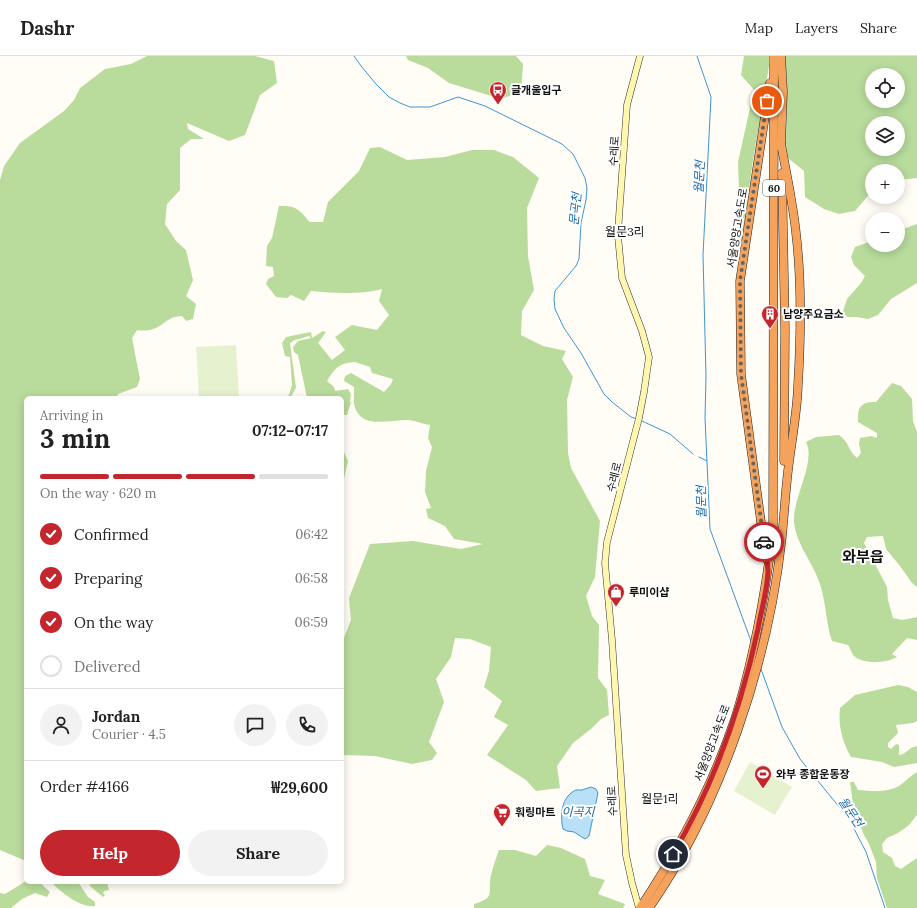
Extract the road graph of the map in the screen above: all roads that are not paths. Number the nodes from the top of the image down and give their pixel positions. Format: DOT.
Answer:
graph roads {
  1 [pos="640,56"];
  2 [pos="774,56"];
  3 [pos="781,56"];
  4 [pos="781,143"];
  5 [pos="784,506"];
  6 [pos="768,571"];
  7 [pos="647,904"];
  8 [pos="640,908"];
  1 -- 8 [label="main road, 수레로"];
  2 -- 6 [label="highway, 서울양양고속도로 / 60"];
  2 -- 6 [label="highway, 서울양양고속도로"];
  3 -- 4 [label="highway, 서울양양고속도로 / 60"];
  4 -- 5 [label="highway, 서울양양고속도로 / 60"];
  4 -- 5 [label="highway, 서울양양고속도로"];
  5 -- 7 [label="highway, 서울양양고속도로 / 60"];
  6 -- 7 [label="highway, 서울양양고속도로 / 60"];
  7 -- 8 [label="highway, 서울양양고속도로 / 60"];
}
